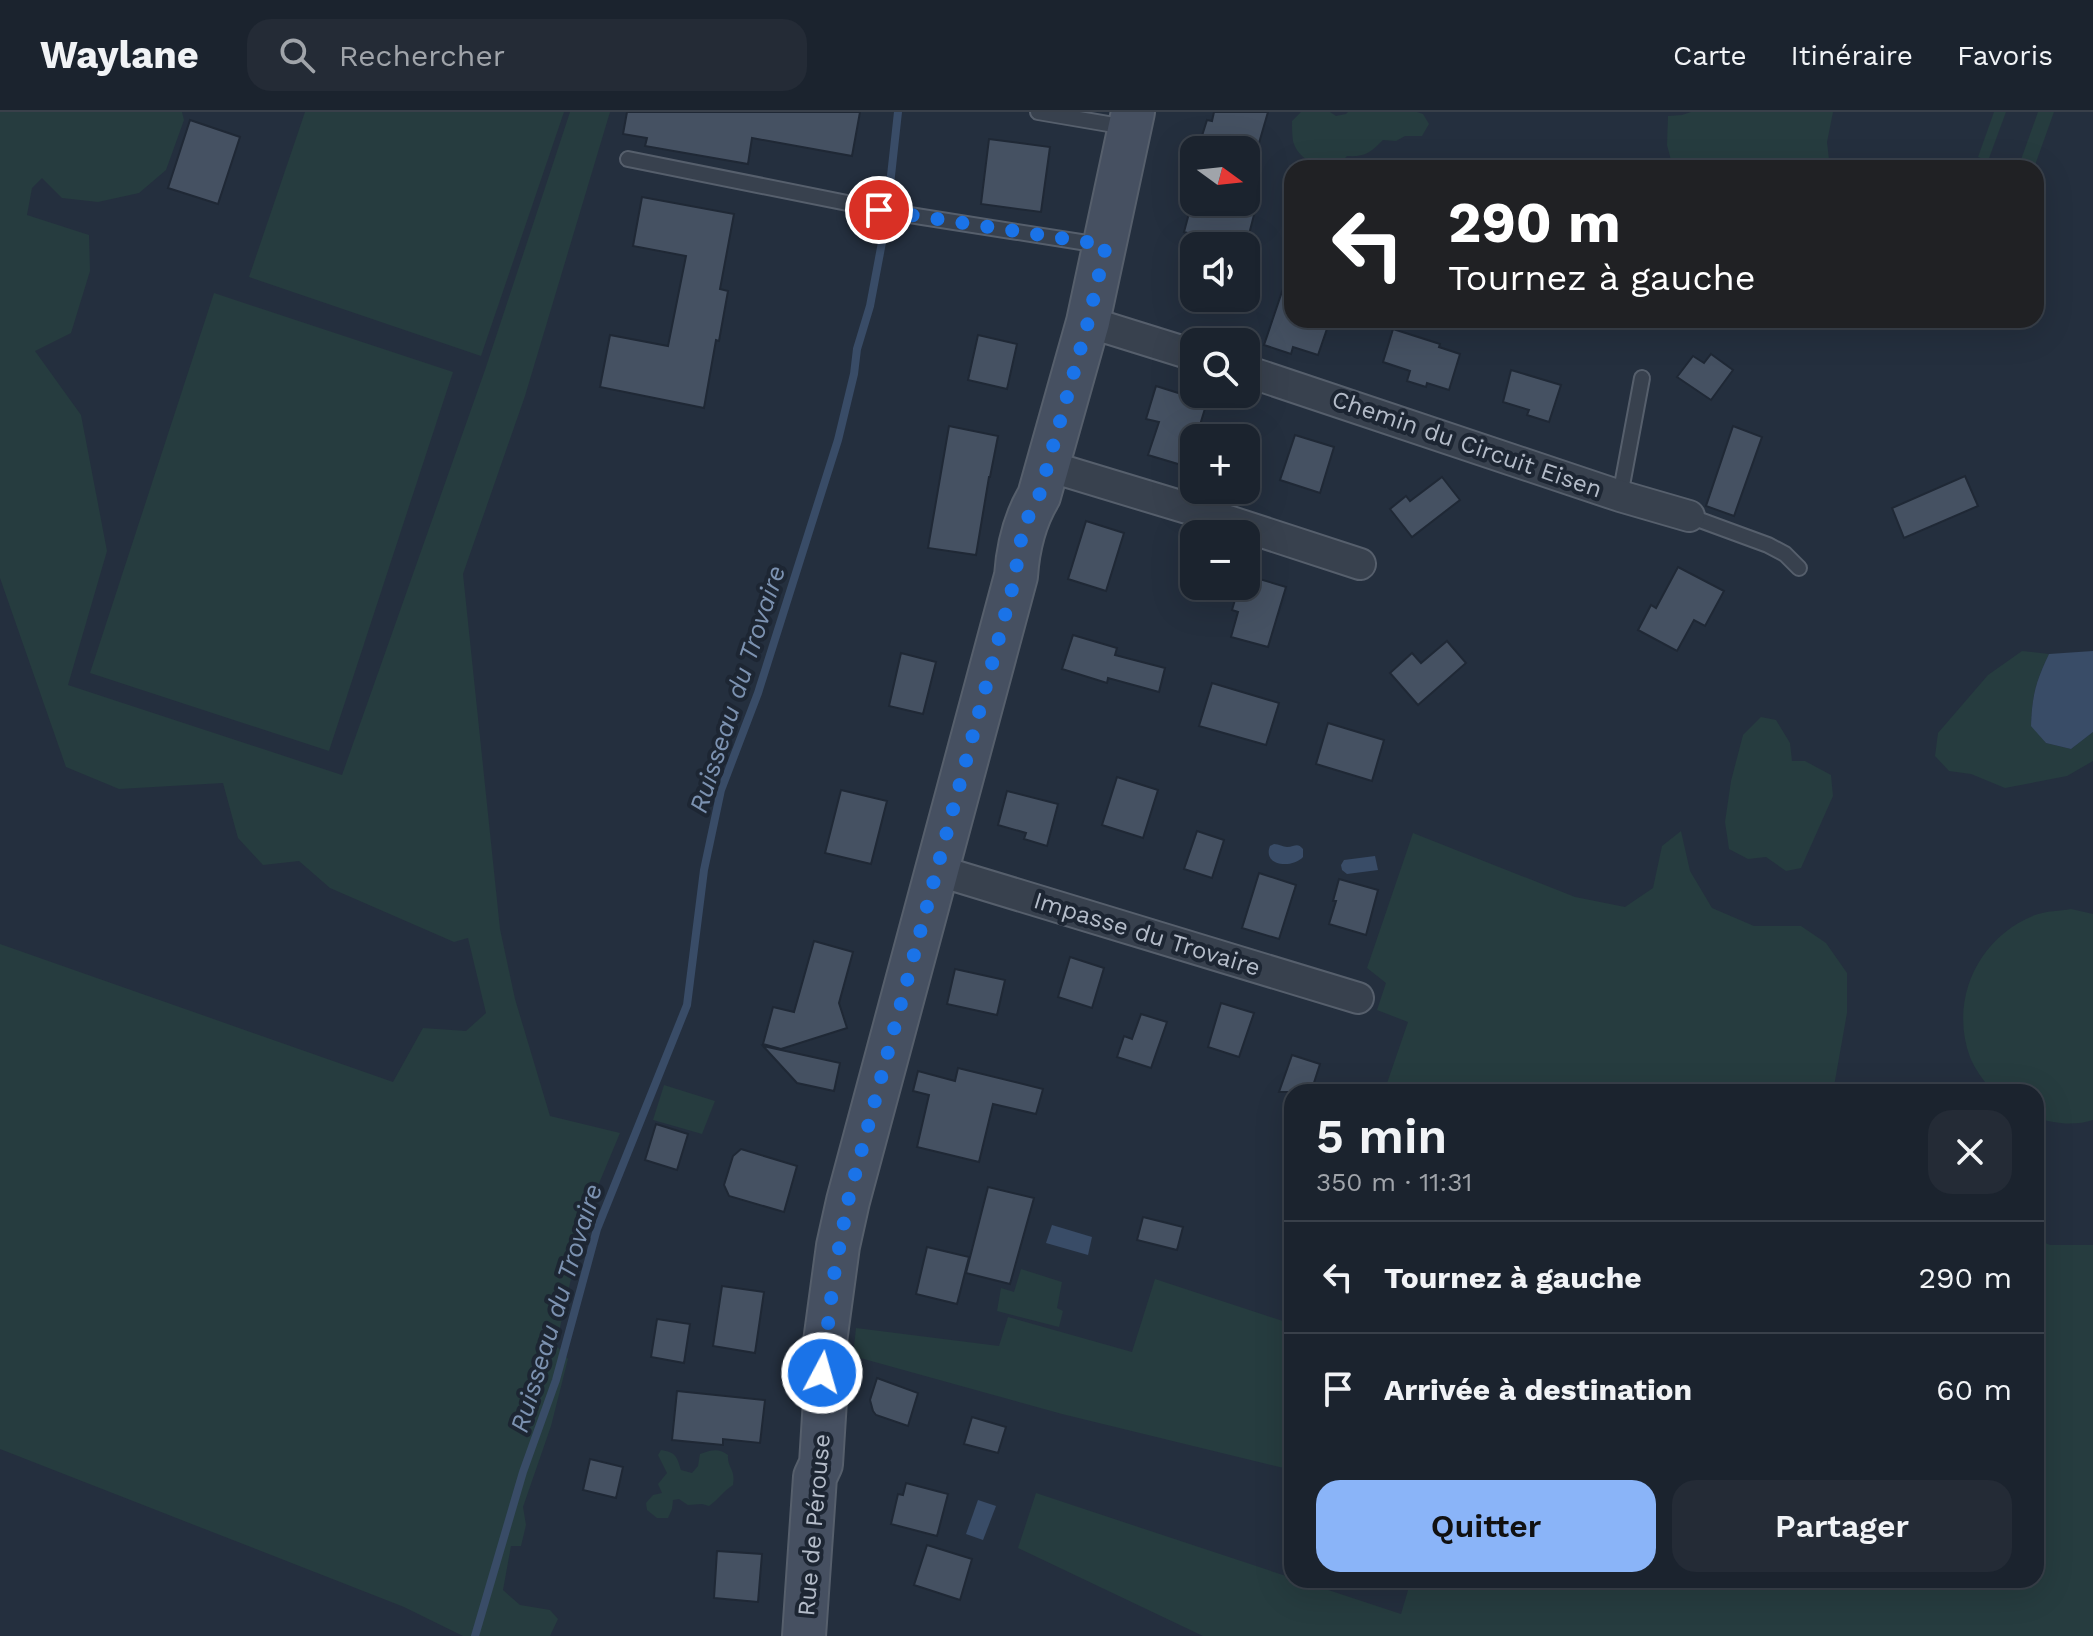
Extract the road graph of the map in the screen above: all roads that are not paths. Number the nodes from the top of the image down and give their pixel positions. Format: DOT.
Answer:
graph roads {
  1 [pos="1038,112"];
  2 [pos="1132,120"];
  3 [pos="628,159"];
  4 [pos="1106,245"];
  5 [pos="1088,322"];
  6 [pos="1180,351"];
  7 [pos="1260,376"];
  8 [pos="1642,378"];
  9 [pos="1048,466"];
  10 [pos="1620,496"];
  11 [pos="1689,516"];
  12 [pos="1360,564"];
  13 [pos="1799,568"];
  14 [pos="936,870"];
  15 [pos="1358,998"];
  16 [pos="804,1636"];
  1 -- 2 [label="lane"];
  2 -- 4 [label="street, Rue de Pérouse"];
  3 -- 4 [label="lane"];
  4 -- 5 [label="street, Rue de Pérouse"];
  5 -- 6 [label="street"];
  5 -- 9 [label="street, Rue de Pérouse"];
  7 -- 10 [label="street, Chemin du Circuit Eisen"];
  8 -- 10 [label="lane"];
  9 -- 12 [label="street"];
  9 -- 14 [label="street, Rue de Pérouse"];
  10 -- 11 [label="street, Chemin du Circuit Eisen"];
  11 -- 13 [label="lane"];
  14 -- 15 [label="street, Impasse du Trovaire"];
  14 -- 16 [label="street, Rue de Pérouse"];
}
